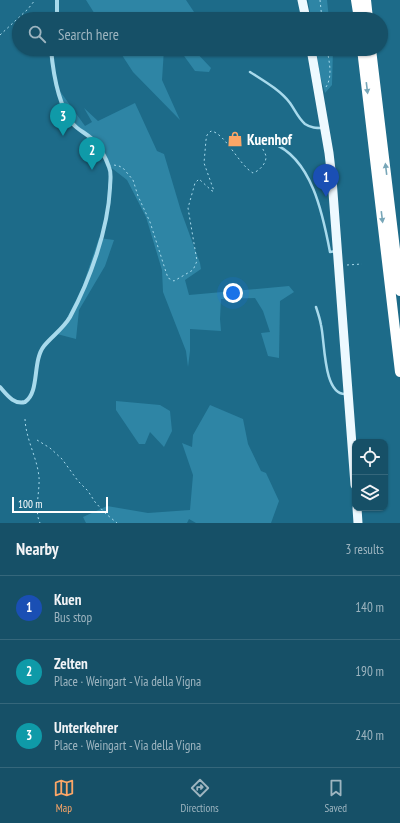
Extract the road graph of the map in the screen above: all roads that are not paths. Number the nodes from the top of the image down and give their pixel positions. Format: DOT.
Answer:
graph roads {
  1 [pos="57,0"];
  2 [pos="302,0"];
  3 [pos="356,0"];
  4 [pos="366,0"];
  5 [pos="57,12"];
  6 [pos="305,12"];
  7 [pos="358,12"];
  8 [pos="367,12"];
  9 [pos="52,56"];
  10 [pos="312,56"];
  11 [pos="363,56"];
  12 [pos="373,56"];
  13 [pos="250,72"];
  14 [pos="325,127"];
  15 [pos="260,143"];
  16 [pos="338,251"];
  17 [pos="400,291"];
  18 [pos="316,307"];
  19 [pos="400,372"];
  20 [pos="0,387"];
  21 [pos="348,394"];
  22 [pos="354,475"];
  23 [pos="357,511"];
  24 [pos="358,523"];
  1 -- 5 [label="street"];
  2 -- 6 [label="main road"];
  3 -- 7 [label="highway"];
  4 -- 8 [label="highway"];
  9 -- 20 [label="street"];
  10 -- 14 [label="main road"];
  11 -- 19 [label="highway, one-way"];
  17 -- 12 [label="highway, one-way"];
  13 -- 14 [label="lane"];
  14 -- 16 [label="main road"];
  15 -- 16 [label="lane"];
  16 -- 21 [label="main road"];
  18 -- 21 [label="lane"];
  21 -- 22 [label="main road"];
  23 -- 24 [label="main road"];
}
